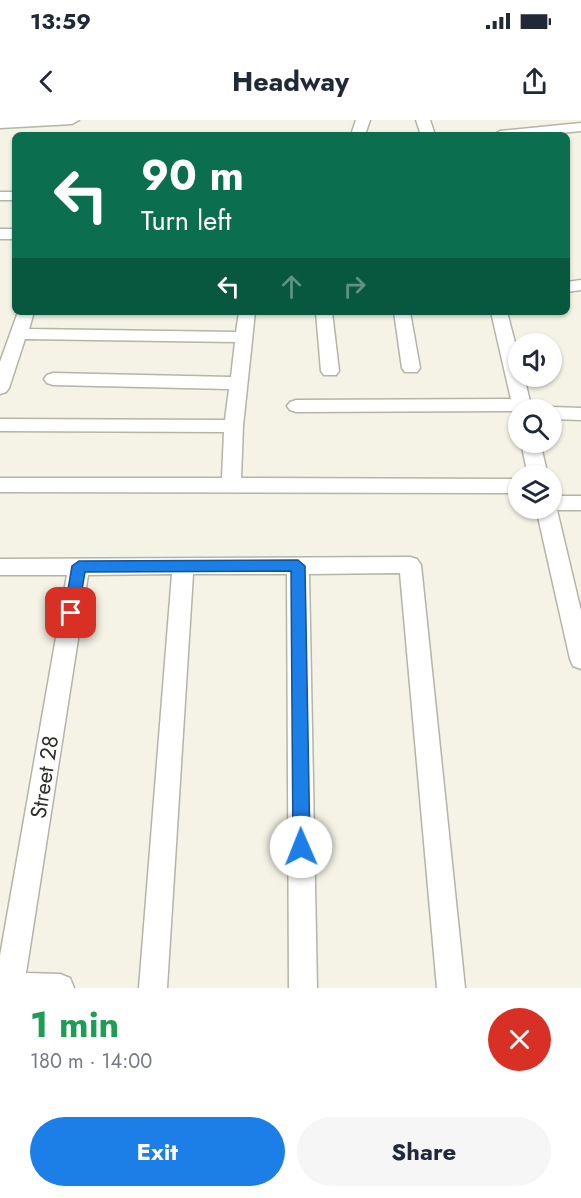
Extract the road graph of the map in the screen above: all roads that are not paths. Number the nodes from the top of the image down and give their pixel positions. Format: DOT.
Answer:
graph roads {
  1 [pos="73,120"];
  2 [pos="55,121"];
  3 [pos="1,126"];
  4 [pos="581,127"];
  5 [pos="530,132"];
  6 [pos="247,315"];
  7 [pos="324,315"];
  8 [pos="402,315"];
  9 [pos="500,315"];
  10 [pos="22,325"];
  11 [pos="0,330"];
  12 [pos="244,338"];
  13 [pos="411,368"];
  14 [pos="3,369"];
  15 [pos="330,371"];
  16 [pos="53,379"];
  17 [pos="239,383"];
  18 [pos="0,388"];
  19 [pos="520,399"];
  20 [pos="296,406"];
  21 [pos="508,407"];
  22 [pos="562,413"];
  23 [pos="581,414"];
  24 [pos="0,425"];
  25 [pos="234,426"];
  26 [pos="0,485"];
  27 [pos="231,486"];
  28 [pos="508,486"];
  29 [pos="562,503"];
  30 [pos="581,503"];
  31 [pos="549,519"];
  32 [pos="79,566"];
  33 [pos="183,566"];
  34 [pos="298,566"];
  35 [pos="0,567"];
  36 [pos="581,659"];
  37 [pos="4,987"];
  38 [pos="60,988"];
  39 [pos="153,988"];
  40 [pos="303,988"];
  41 [pos="450,988"];
  1 -- 2 [label="street"];
  2 -- 3 [label="street"];
  4 -- 5 [label="street"];
  6 -- 12 [label="street"];
  7 -- 15 [label="street"];
  8 -- 13 [label="street"];
  9 -- 19 [label="street"];
  10 -- 11 [label="street"];
  10 -- 12 [label="street"];
  10 -- 14 [label="street"];
  12 -- 17 [label="street"];
  14 -- 18 [label="street"];
  16 -- 17 [label="street"];
  17 -- 25 [label="street"];
  20 -- 21 [label="street"];
  22 -- 23 [label="street"];
  24 -- 25 [label="street"];
  25 -- 27 [label="street"];
  26 -- 27 [label="street"];
  27 -- 28 [label="street"];
  29 -- 30 [label="street"];
  31 -- 36 [label="street"];
  32 -- 33 [label="street"];
  32 -- 35 [label="street"];
  32 -- 37 [label="street, Street 28"];
  33 -- 34 [label="street"];
  33 -- 39 [label="street"];
  34 -- 40 [label="street"];
  34 -- 41 [label="street"];
  37 -- 38 [label="street"];
}
